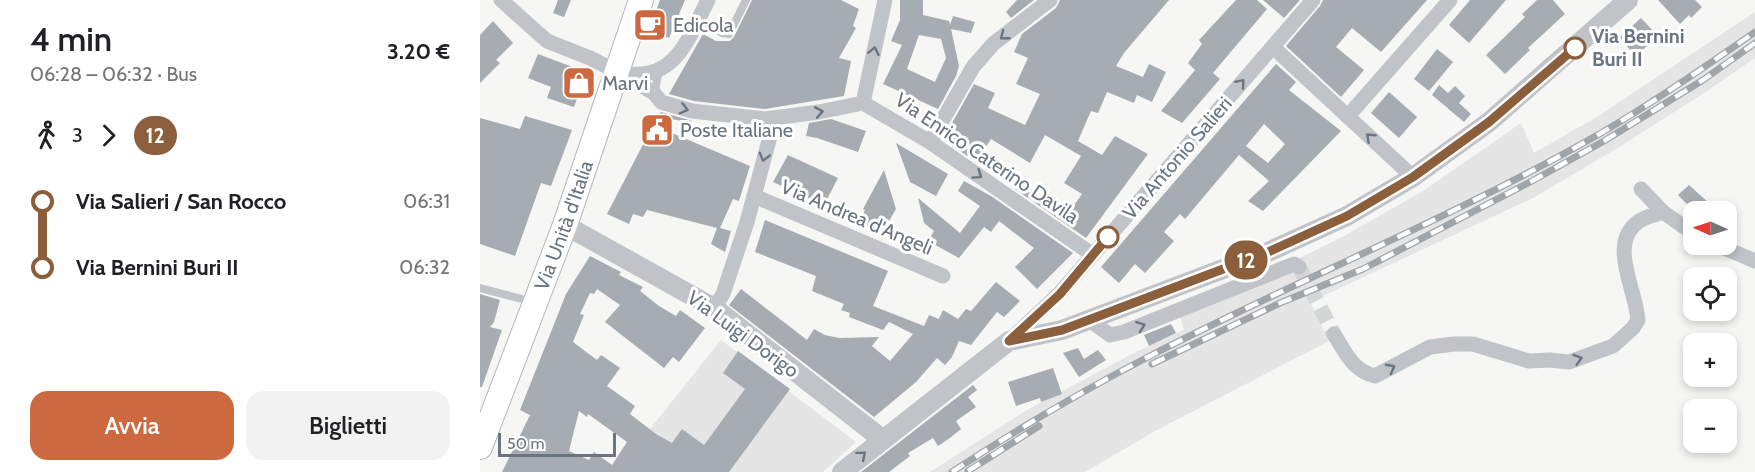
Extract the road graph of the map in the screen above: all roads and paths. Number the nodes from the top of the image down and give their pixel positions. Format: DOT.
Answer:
graph roads {
  1 [pos="501,0"];
  2 [pos="641,0"];
  3 [pos="708,0"];
  4 [pos="746,0"];
  5 [pos="885,0"];
  6 [pos="1050,0"];
  7 [pos="1313,0"];
  8 [pos="1450,0"];
  9 [pos="1628,0"];
  10 [pos="698,20"];
  11 [pos="1273,47"];
  12 [pos="615,71"];
  13 [pos="659,71"];
  14 [pos="654,93"];
  15 [pos="863,103"];
  16 [pos="1347,116"];
  17 [pos="775,118"];
  18 [pos="930,142"];
  19 [pos="1413,177"];
  20 [pos="1641,189"];
  21 [pos="754,196"];
  22 [pos="1663,212"];
  23 [pos="565,225"];
  24 [pos="1683,226"];
  25 [pos="1737,253"];
  26 [pos="1093,255"];
  27 [pos="1755,261"];
  28 [pos="1299,267"];
  29 [pos="943,276"];
  30 [pos="480,288"];
  31 [pos="536,303"];
  32 [pos="714,309"];
  33 [pos="1089,320"];
  34 [pos="1334,334"];
  35 [pos="1009,341"];
  36 [pos="882,439"];
  37 [pos="480,447"];
  38 [pos="842,472"];
  1 -- 12 [label="street"];
  2 -- 12 [label="main road, Via Unità d'Italia"];
  3 -- 10 [label="street"];
  4 -- 10 [label="lane"];
  15 -- 5 [label="street, one-way"];
  6 -- 18 [label="street, one-way"];
  7 -- 11 [label="street, Via Antonio Salieri"];
  8 -- 16 [label="street"];
  9 -- 19 [label="street"];
  10 -- 13 [label="street"];
  11 -- 16 [label="street"];
  26 -- 11 [label="street, Via Antonio Salieri, one-way"];
  12 -- 13 [label="street"];
  12 -- 14 [label="street, Via Enrico Caterino Davila"];
  12 -- 23 [label="main road, Via Unità d'Italia"];
  13 -- 14 [label="lane"];
  14 -- 17 [label="street, Via Enrico Caterino Davila, one-way"];
  17 -- 15 [label="street, Via Enrico Caterino Davila, one-way"];
  15 -- 18 [label="street, Via Enrico Caterino Davila"];
  19 -- 16 [label="street, one-way"];
  17 -- 21 [label="street, Via Andrea d'Angeli, one-way"];
  18 -- 26 [label="street, Via Enrico Caterino Davila, one-way"];
  19 -- 33 [label="street"];
  20 -- 22 [label="street"];
  21 -- 29 [label="street, Via Andrea d'Angeli"];
  21 -- 32 [label="street, Via Andrea d'Angeli"];
  22 -- 24 [label="street"];
  34 -- 22 [label="street, one-way"];
  23 -- 31 [label="main road, Via Unità d'Italia"];
  23 -- 32 [label="street, Via Luigi Dorigo"];
  25 -- 27 [label="street"];
  26 -- 35 [label="street, Via Antonio Salieri"];
  33 -- 28 [label="street, one-way"];
  30 -- 31 [label="lane"];
  31 -- 37 [label="main road, Via Unità d'Italia"];
  32 -- 36 [label="street, Via Luigi Dorigo"];
  33 -- 35 [label="street"];
  35 -- 36 [label="street, Via Antonio Salieri"];
  38 -- 36 [label="street, Via Antonio Salieri, one-way"];
}
